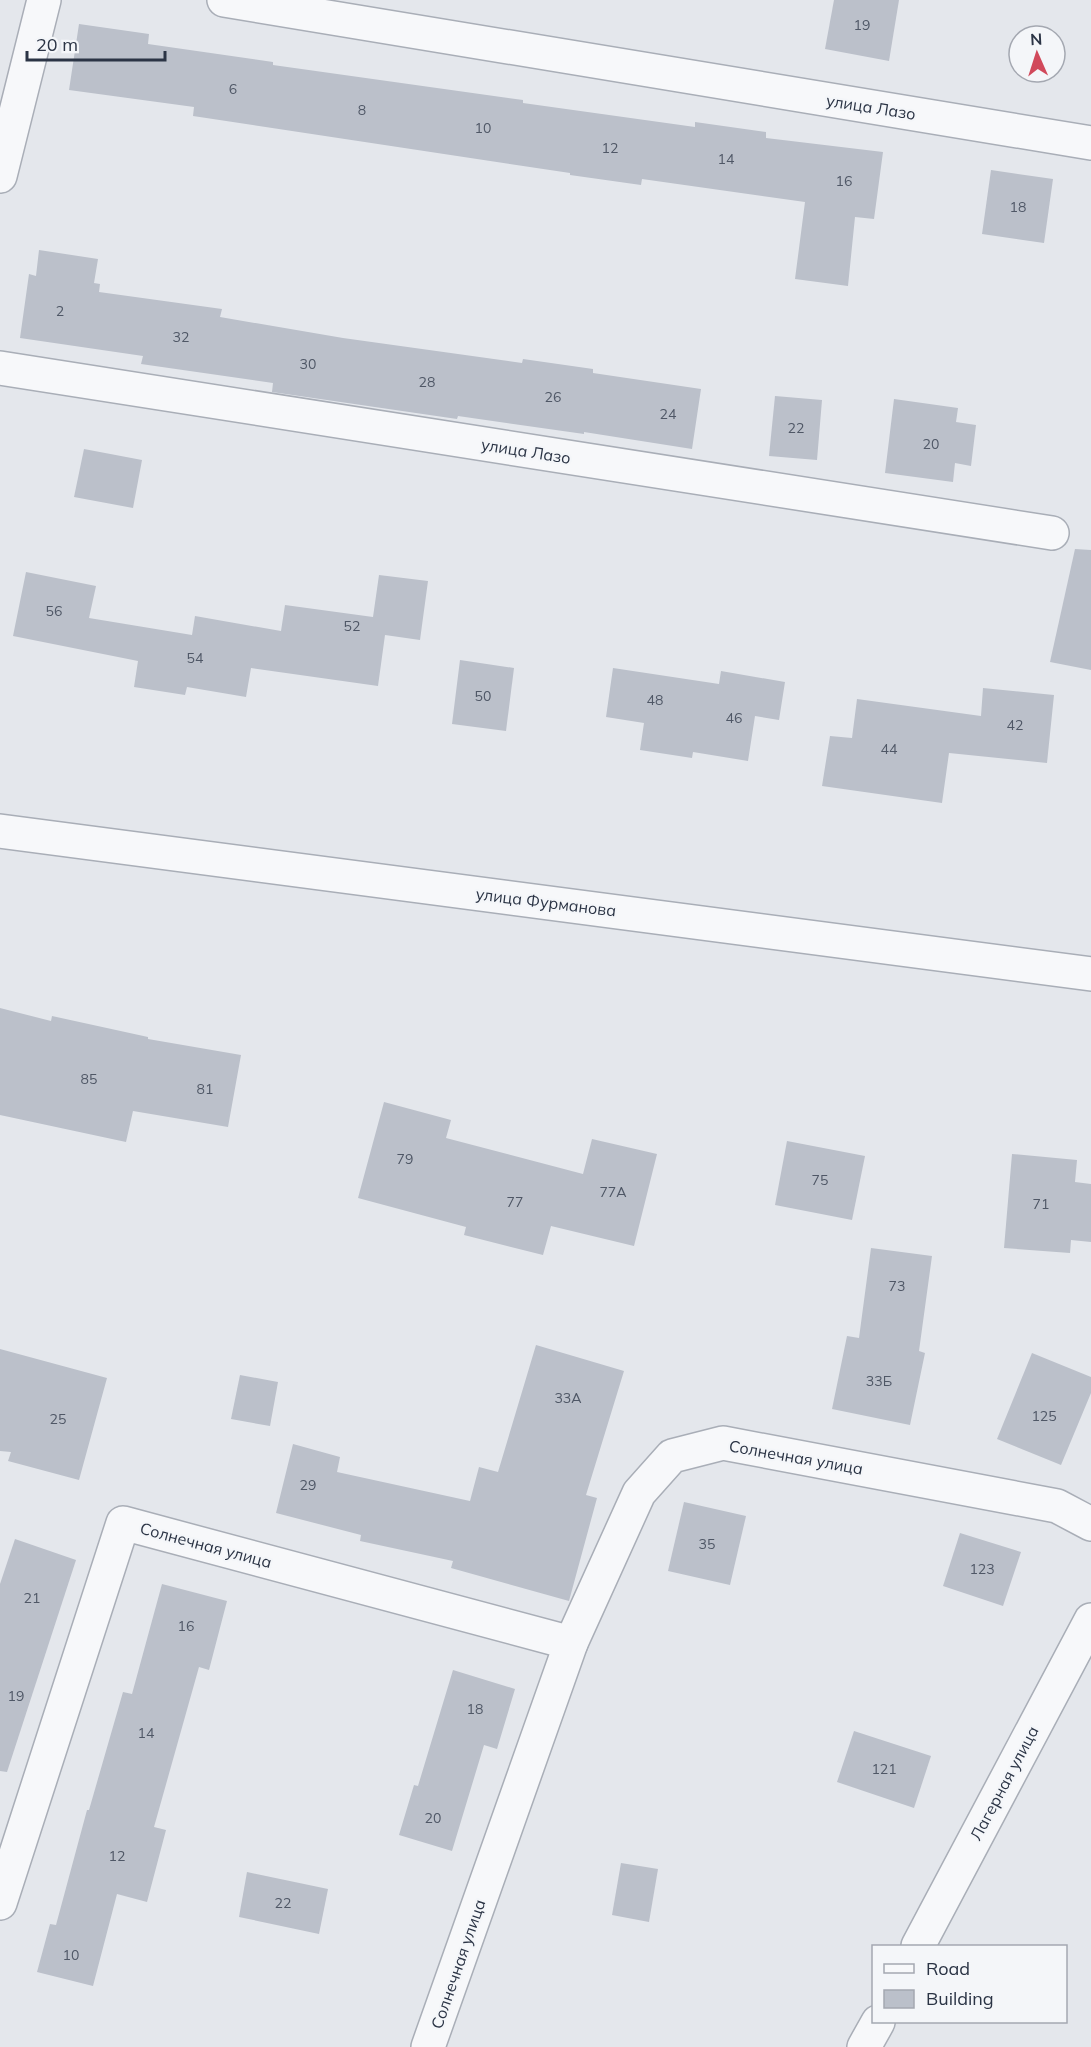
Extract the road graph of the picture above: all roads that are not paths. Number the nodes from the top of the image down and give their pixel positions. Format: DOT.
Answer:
graph roads {
  1 [pos="44,0"];
  2 [pos="224,0"];
  3 [pos="1091,143"];
  4 [pos="0,176"];
  5 [pos="0,368"];
  6 [pos="1052,533"];
  7 [pos="0,831"];
  8 [pos="1091,974"];
  9 [pos="1091,1524"];
  10 [pos="1091,1620"];
  11 [pos="571,1643"];
  12 [pos="1083,1657"];
  13 [pos="0,1903"];
  14 [pos="919,1945"];
  15 [pos="877,2023"];
  16 [pos="428,2047"];
  17 [pos="864,2047"];
  1 -- 4 [label="street"];
  2 -- 3 [label="street, улица Лазо"];
  5 -- 6 [label="street, улица Лазо"];
  7 -- 8 [label="street, улица Фурманова"];
  9 -- 11 [label="street, Солнечная улица"];
  10 -- 12 [label="street, Лагерная улица"];
  11 -- 13 [label="street, Солнечная улица"];
  11 -- 16 [label="street, Солнечная улица"];
  12 -- 14 [label="street, Лагерная улица"];
  15 -- 17 [label="street"];
}
